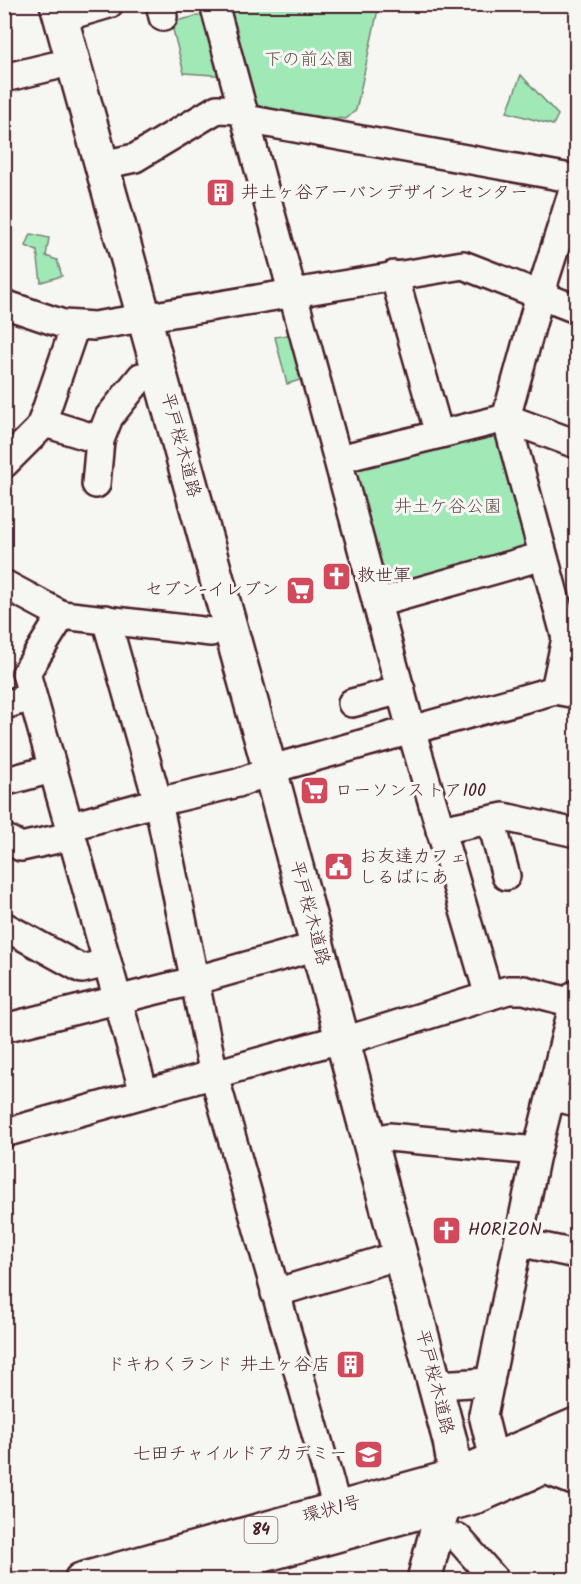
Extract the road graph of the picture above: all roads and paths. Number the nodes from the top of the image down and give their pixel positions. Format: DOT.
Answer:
graph roads {
  1 [pos="109,4"];
  2 [pos="214,4"];
  3 [pos="52,9"];
  4 [pos="54,66"];
  5 [pos="4,78"];
  6 [pos="244,114"];
  7 [pos="102,165"];
  8 [pos="576,180"];
  9 [pos="394,275"];
  10 [pos="294,292"];
  11 [pos="540,295"];
  12 [pos="4,304"];
  13 [pos="576,309"];
  14 [pos="135,321"];
  15 [pos="75,326"];
  16 [pos="141,377"];
  17 [pos="506,418"];
  18 [pos="42,422"];
  19 [pos="439,434"];
  20 [pos="100,440"];
  21 [pos="576,444"];
  22 [pos="339,459"];
  23 [pos="4,464"];
  24 [pos="96,484"];
  25 [pos="543,556"];
  26 [pos="4,584"];
  27 [pos="377,603"];
  28 [pos="62,615"];
  29 [pos="106,620"];
  30 [pos="211,632"];
  31 [pos="401,690"];
  32 [pos="566,692"];
  33 [pos="33,698"];
  34 [pos="352,703"];
  35 [pos="4,705"];
  36 [pos="411,729"];
  37 [pos="52,769"];
  38 [pos="262,775"];
  39 [pos="4,779"];
  40 [pos="158,802"];
  41 [pos="491,820"];
  42 [pos="440,830"];
  43 [pos="70,831"];
  44 [pos="576,833"];
  45 [pos="4,838"];
  46 [pos="506,876"];
  47 [pos="4,926"];
  48 [pos="300,951"];
  49 [pos="107,963"];
  50 [pos="194,981"];
  51 [pos="489,996"];
  52 [pos="576,1000"];
  53 [pos="117,1001"];
  54 [pos="4,1028"];
  55 [pos="335,1042"];
  56 [pos="214,1075"];
  57 [pos="144,1093"];
  58 [pos="564,1099"];
  59 [pos="4,1132"];
  60 [pos="371,1141"];
  61 [pos="537,1151"];
  62 [pos="518,1242"];
  63 [pos="576,1254"];
  64 [pos="387,1259"];
  65 [pos="275,1293"];
  66 [pos="490,1382"];
  67 [pos="436,1385"];
  68 [pos="576,1425"];
  69 [pos="576,1453"];
  70 [pos="494,1460"];
  71 [pos="540,1468"];
  72 [pos="576,1482"];
  73 [pos="447,1488"];
  74 [pos="337,1508"];
  75 [pos="458,1538"];
  76 [pos="231,1572"];
  77 [pos="81,1580"];
  78 [pos="173,1580"];
  79 [pos="424,1580"];
  80 [pos="495,1580"];
  1 -- 3 [label="street"];
  2 -- 6 [label="street"];
  3 -- 4 [label="main road"];
  3 -- 7 [label="main road"];
  4 -- 5 [label="street"];
  4 -- 14 [label="main road"];
  6 -- 7 [label="street"];
  6 -- 8 [label="street"];
  6 -- 10 [label="street"];
  7 -- 14 [label="main road"];
  8 -- 11 [label="street"];
  9 -- 10 [label="street"];
  9 -- 11 [label="street"];
  9 -- 19 [label="street"];
  10 -- 14 [label="street"];
  10 -- 22 [label="street"];
  11 -- 13 [label="street"];
  11 -- 17 [label="street"];
  12 -- 15 [label="street"];
  14 -- 15 [label="street"];
  14 -- 16 [label="main road, 平戸桜木道路"];
  14 -- 38 [label="main road, 平戸桜木道路"];
  15 -- 18 [label="street"];
  16 -- 20 [label="street"];
  16 -- 30 [label="main road, 平戸桜木道路"];
  17 -- 19 [label="street"];
  17 -- 21 [label="street"];
  17 -- 25 [label="street"];
  18 -- 20 [label="street"];
  18 -- 23 [label="street"];
  19 -- 22 [label="street"];
  20 -- 24 [label="street"];
  22 -- 27 [label="street"];
  25 -- 27 [label="street"];
  25 -- 32 [label="street"];
  26 -- 28 [label="street"];
  27 -- 31 [label="street"];
  28 -- 29 [label="street"];
  28 -- 33 [label="street"];
  29 -- 30 [label="street"];
  29 -- 40 [label="street"];
  30 -- 38 [label="main road, 平戸桜木道路"];
  31 -- 34 [label="street"];
  31 -- 36 [label="street"];
  32 -- 36 [label="street"];
  33 -- 35 [label="street"];
  33 -- 37 [label="street"];
  36 -- 38 [label="street"];
  36 -- 42 [label="street"];
  37 -- 39 [label="street"];
  37 -- 43 [label="street"];
  38 -- 40 [label="street"];
  38 -- 48 [label="main road, 平戸桜木道路"];
  38 -- 55 [label="main road, 平戸桜木道路"];
  40 -- 43 [label="street"];
  40 -- 50 [label="street"];
  41 -- 42 [label="street"];
  41 -- 44 [label="street"];
  41 -- 46 [label="street"];
  42 -- 51 [label="street"];
  43 -- 45 [label="street"];
  43 -- 49 [label="street"];
  47 -- 49 [label="street"];
  48 -- 50 [label="street"];
  48 -- 55 [label="main road, 平戸桜木道路"];
  49 -- 53 [label="street"];
  50 -- 53 [label="street"];
  50 -- 56 [label="street"];
  51 -- 52 [label="street"];
  51 -- 55 [label="street"];
  52 -- 58 [label="street"];
  53 -- 54 [label="street"];
  53 -- 57 [label="street"];
  55 -- 56 [label="street"];
  55 -- 60 [label="main road, 平戸桜木道路"];
  55 -- 64 [label="main road, 平戸桜木道路"];
  56 -- 57 [label="street"];
  56 -- 65 [label="street"];
  57 -- 59 [label="street"];
  58 -- 61 [label="street"];
  60 -- 61 [label="street"];
  60 -- 67 [label="main road, 平戸桜木道路"];
  61 -- 62 [label="street"];
  62 -- 63 [label="street"];
  62 -- 66 [label="street"];
  64 -- 65 [label="street"];
  64 -- 73 [label="main road, 平戸桜木道路"];
  65 -- 74 [label="street"];
  66 -- 67 [label="street"];
  66 -- 70 [label="street"];
  67 -- 73 [label="main road, 平戸桜木道路"];
  68 -- 70 [label="main road, 環状1号 / 84"];
  69 -- 71 [label="main road, 環状1号 / 84"];
  70 -- 73 [label="main road, 環状1号 / 84"];
  71 -- 72 [label="street"];
  71 -- 73 [label="main road, 環状1号 / 84"];
  73 -- 74 [label="main road, 環状1号 / 84"];
  73 -- 76 [label="main road, 環状1号 / 84"];
  73 -- 79 [label="main road"];
  74 -- 77 [label="main road, 環状1号 / 84"];
  75 -- 80 [label="street"];
  76 -- 78 [label="main road, 環状1号 / 84"];
}
